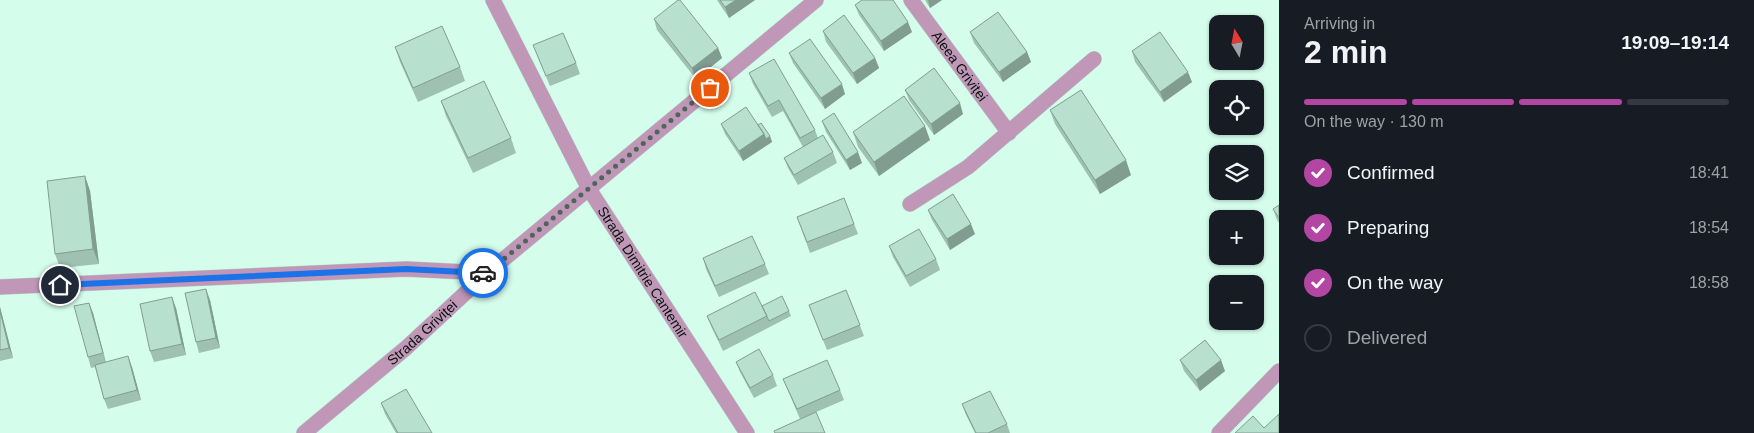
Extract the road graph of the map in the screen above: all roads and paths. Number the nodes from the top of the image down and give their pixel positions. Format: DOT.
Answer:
graph roads {
  1 [pos="493,0"];
  2 [pos="816,0"];
  3 [pos="911,0"];
  4 [pos="1094,59"];
  5 [pos="1009,133"];
  6 [pos="589,189"];
  7 [pos="910,204"];
  8 [pos="487,273"];
  9 [pos="0,287"];
  10 [pos="1279,371"];
  11 [pos="304,433"];
  12 [pos="748,433"];
  13 [pos="1219,433"];
  1 -- 6 [label="street, Strada Dimitrie Cantemir"];
  2 -- 6 [label="street, Strada Griviței"];
  3 -- 5 [label="street, Aleea Griviței"];
  4 -- 5 [label="street"];
  5 -- 7 [label="street"];
  6 -- 8 [label="street, Strada Griviței"];
  6 -- 12 [label="street, Strada Dimitrie Cantemir"];
  8 -- 9 [label="street"];
  8 -- 11 [label="street, Strada Griviței"];
  10 -- 13 [label="street"];
}
